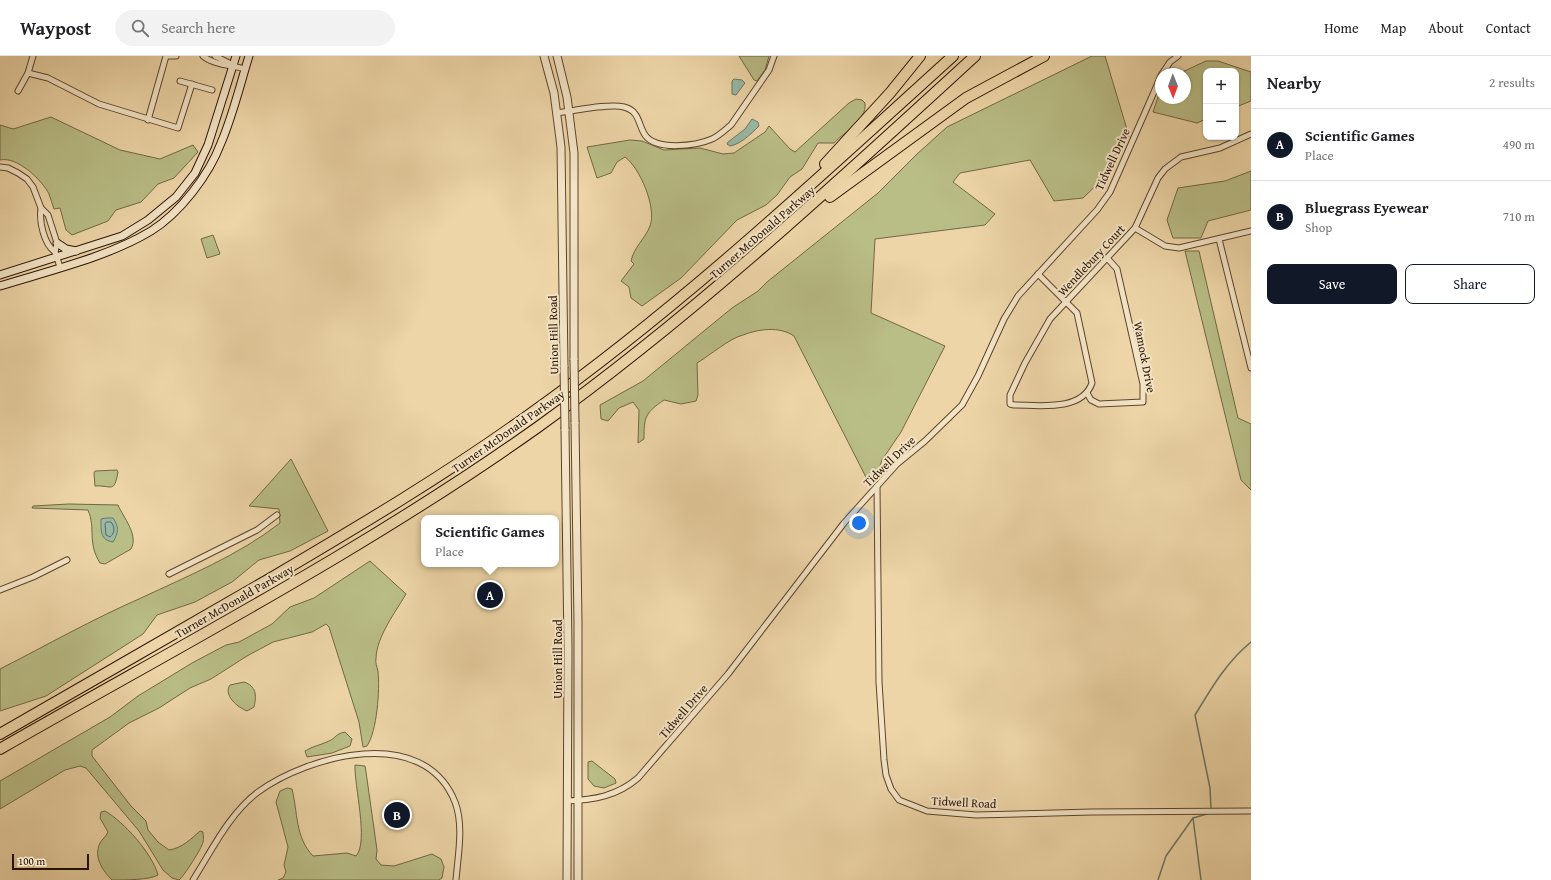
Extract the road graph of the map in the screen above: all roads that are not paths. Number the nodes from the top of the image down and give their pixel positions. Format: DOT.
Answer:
graph roads {
  1 [pos="33,56"];
  2 [pos="167,56"];
  3 [pos="176,56"];
  4 [pos="203,56"];
  5 [pos="214,56"];
  6 [pos="236,56"];
  7 [pos="249,56"];
  8 [pos="544,56"];
  9 [pos="557,56"];
  10 [pos="774,56"];
  11 [pos="920,56"];
  12 [pos="953,56"];
  13 [pos="975,56"];
  14 [pos="1044,56"];
  15 [pos="1178,56"];
  16 [pos="233,65"];
  17 [pos="1166,68"];
  18 [pos="245,69"];
  19 [pos="28,73"];
  20 [pos="180,81"];
  21 [pos="192,84"];
  22 [pos="212,90"];
  23 [pos="18,91"];
  24 [pos="1155,91"];
  25 [pos="569,111"];
  26 [pos="557,113"];
  27 [pos="148,120"];
  28 [pos="1251,134"];
  29 [pos="0,167"];
  30 [pos="41,208"];
  31 [pos="785,208"];
  32 [pos="789,226"];
  33 [pos="1135,228"];
  34 [pos="1251,231"];
  35 [pos="1219,239"];
  36 [pos="57,243"];
  37 [pos="76,251"];
  38 [pos="56,254"];
  39 [pos="1107,258"];
  40 [pos="60,267"];
  41 [pos="1038,274"];
  42 [pos="0,275"];
  43 [pos="0,286"];
  44 [pos="1067,301"];
  45 [pos="1251,368"];
  46 [pos="1087,393"];
  47 [pos="876,486"];
  48 [pos="277,515"];
  49 [pos="67,560"];
  50 [pos="169,574"];
  51 [pos="0,590"];
  52 [pos="117,682"];
  53 [pos="2,733"];
  54 [pos="0,749"];
  55 [pos="0,757"];
  56 [pos="567,801"];
  57 [pos="579,801"];
  58 [pos="1251,811"];
  59 [pos="194,880"];
  60 [pos="456,880"];
  61 [pos="567,880"];
  62 [pos="578,880"];
  1 -- 19 [label="street"];
  2 -- 3 [label="street"];
  2 -- 27 [label="street"];
  4 -- 16 [label="street"];
  5 -- 16 [label="street"];
  6 -- 16 [label="street"];
  7 -- 18 [label="street"];
  8 -- 26 [label="street, Union Hill Road"];
  9 -- 25 [label="street, Union Hill Road"];
  10 -- 25 [label="street"];
  11 -- 31 [label="highway"];
  12 -- 31 [label="highway, Turner McDonald Parkway"];
  13 -- 32 [label="highway, Turner McDonald Parkway"];
  14 -- 32 [label="highway"];
  15 -- 17 [label="street, Tidwell Drive"];
  16 -- 18 [label="street"];
  16 -- 37 [label="street"];
  18 -- 40 [label="street"];
  19 -- 23 [label="street"];
  19 -- 27 [label="street"];
  20 -- 21 [label="street"];
  21 -- 22 [label="street"];
  21 -- 27 [label="street"];
  24 -- 41 [label="street, Tidwell Drive"];
  25 -- 26 [label="street"];
  25 -- 57 [label="street, Union Hill Road, bridge"];
  26 -- 56 [label="street, Union Hill Road, bridge"];
  28 -- 33 [label="street, Wendlebury Court"];
  29 -- 30 [label="street"];
  30 -- 36 [label="street"];
  30 -- 38 [label="street"];
  31 -- 53 [label="highway, Turner McDonald Parkway"];
  32 -- 52 [label="highway, Turner McDonald Parkway"];
  33 -- 35 [label="street"];
  33 -- 39 [label="street, Wendlebury Court"];
  34 -- 35 [label="street"];
  35 -- 45 [label="street"];
  36 -- 37 [label="street"];
  36 -- 38 [label="street"];
  37 -- 38 [label="street"];
  38 -- 40 [label="street"];
  38 -- 42 [label="street"];
  39 -- 44 [label="street, Wendlebury Court"];
  39 -- 46 [label="street, Wamock Drive"];
  40 -- 43 [label="street"];
  41 -- 44 [label="street"];
  41 -- 47 [label="street, Tidwell Drive"];
  44 -- 46 [label="street"];
  44 -- 46 [label="street, Wendlebury Court"];
  47 -- 57 [label="street, Tidwell Drive"];
  47 -- 58 [label="street, Tidwell Road"];
  48 -- 50 [label="street"];
  49 -- 51 [label="street"];
  52 -- 54 [label="highway, Turner McDonald Parkway"];
  52 -- 55 [label="highway"];
  56 -- 57 [label="street, Tidwell Drive"];
  56 -- 61 [label="street, Union Hill Road"];
  57 -- 62 [label="street, Union Hill Road"];
  59 -- 60 [label="street"];
}
